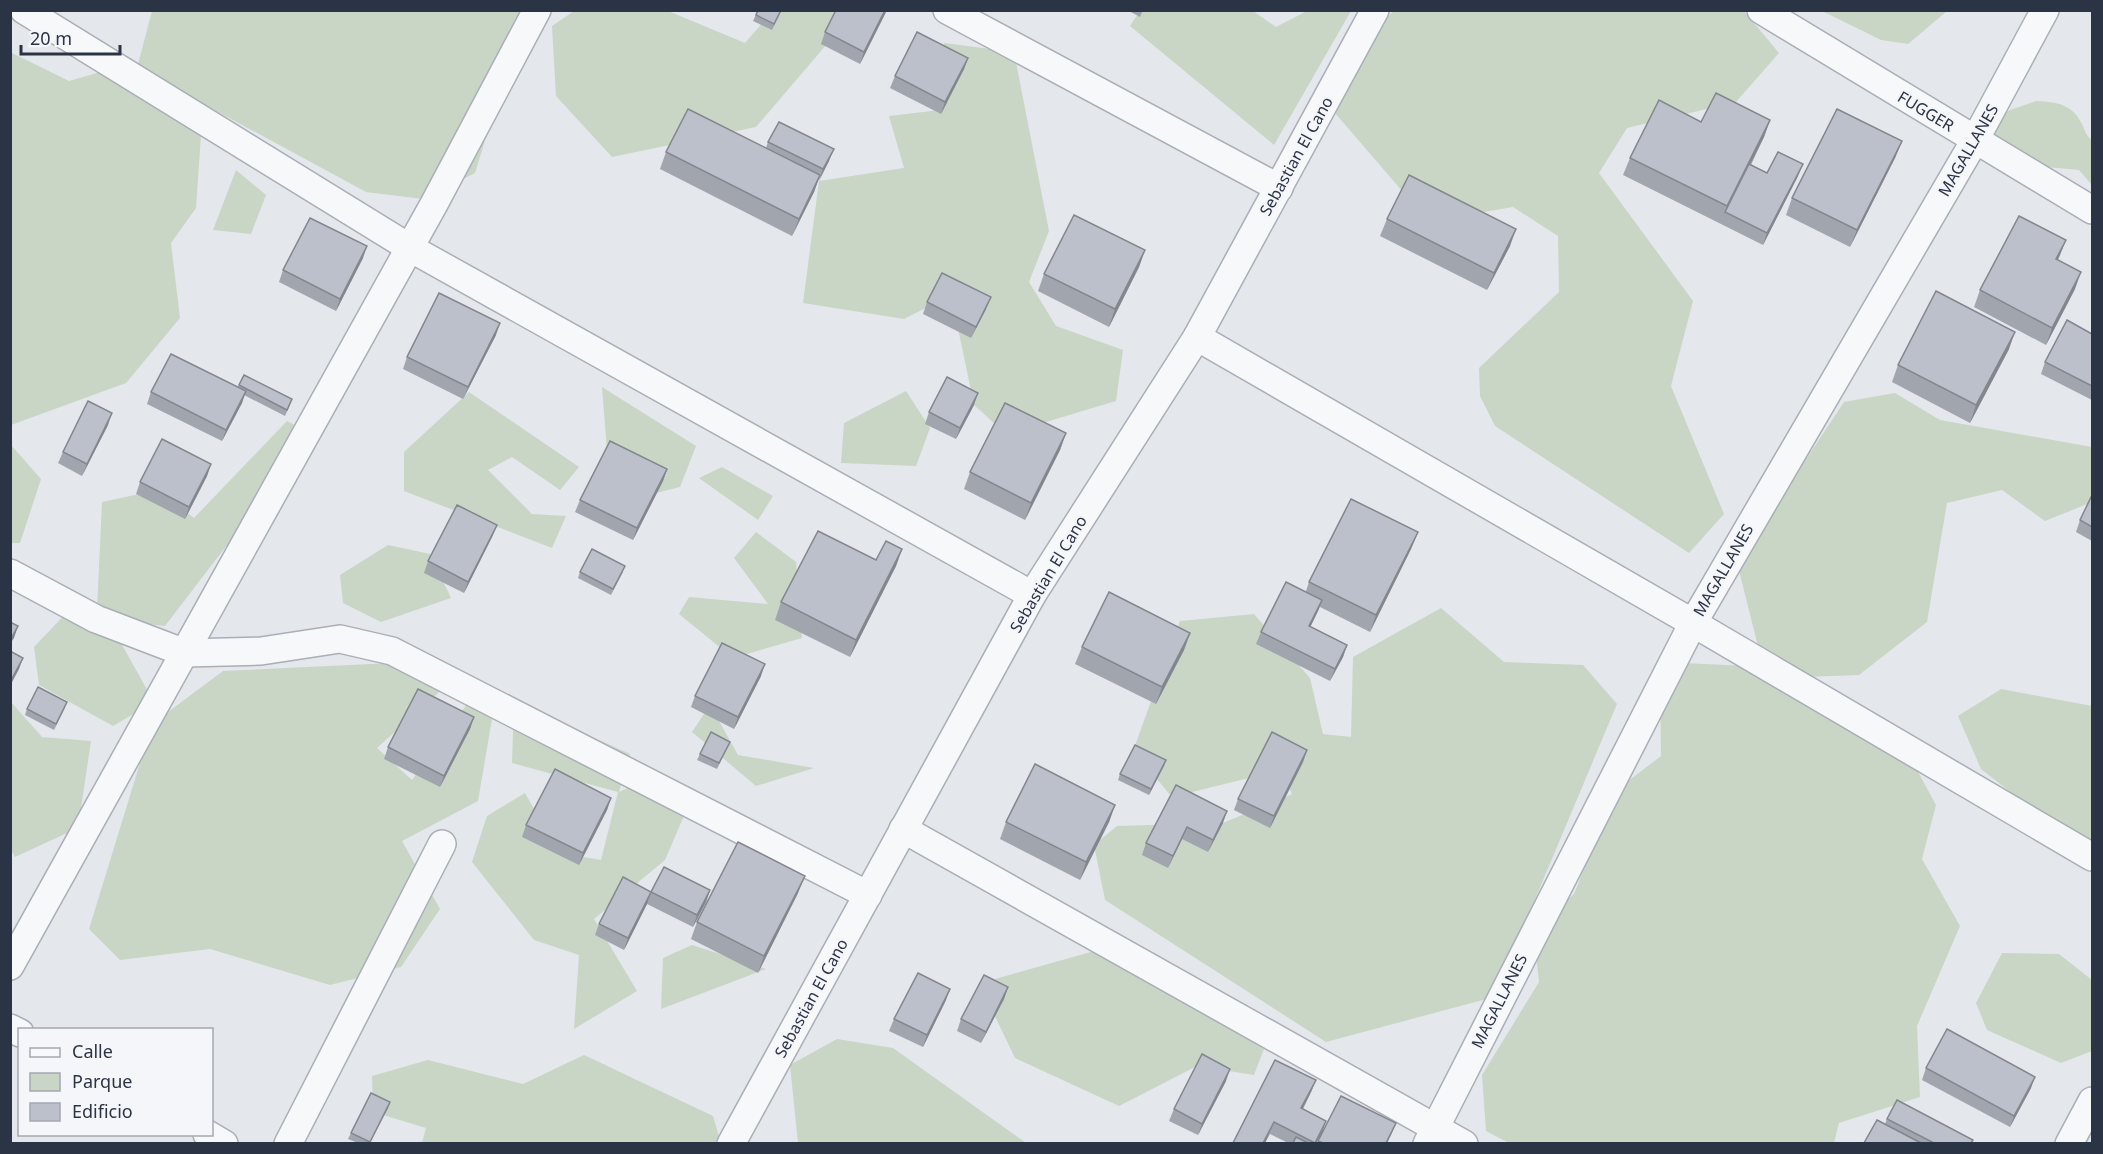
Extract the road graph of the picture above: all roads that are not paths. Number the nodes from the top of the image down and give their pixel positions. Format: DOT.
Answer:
graph roads {
  1 [pos="24,10"];
  2 [pos="537,10"];
  3 [pos="947,10"];
  4 [pos="1375,10"];
  5 [pos="1761,10"];
  6 [pos="2045,10"];
  7 [pos="1975,140"];
  8 [pos="1278,188"];
  9 [pos="2092,210"];
  10 [pos="410,248"];
  11 [pos="1197,337"];
  12 [pos="10,573"];
  13 [pos="1032,595"];
  14 [pos="1693,623"];
  15 [pos="185,653"];
  16 [pos="903,830"];
  17 [pos="442,844"];
  18 [pos="2092,857"];
  19 [pos="868,895"];
  20 [pos="10,966"];
  21 [pos="2092,1101"];
  22 [pos="1431,1136"];
  23 [pos="288,1143"];
  24 [pos="731,1143"];
  25 [pos="1464,1143"];
  26 [pos="2069,1143"];
  1 -- 10 [label="street"];
  2 -- 10 [label="street"];
  3 -- 8 [label="street"];
  4 -- 8 [label="street, Sebastian El Cano"];
  5 -- 7 [label="street, FUGGER"];
  6 -- 7 [label="street, MAGALLANES"];
  7 -- 9 [label="street, FUGGER"];
  7 -- 14 [label="street, MAGALLANES"];
  8 -- 11 [label="street, Sebastian El Cano"];
  10 -- 13 [label="street"];
  10 -- 15 [label="street"];
  11 -- 13 [label="street, Sebastian El Cano"];
  11 -- 14 [label="street"];
  12 -- 15 [label="street"];
  13 -- 16 [label="street, Sebastian El Cano"];
  14 -- 18 [label="street"];
  14 -- 22 [label="street, MAGALLANES"];
  15 -- 19 [label="street"];
  15 -- 20 [label="street"];
  16 -- 19 [label="street, Sebastian El Cano"];
  16 -- 22 [label="street"];
  17 -- 23 [label="street"];
  19 -- 24 [label="street, Sebastian El Cano"];
  21 -- 26 [label="street"];
  22 -- 25 [label="street"];
}
